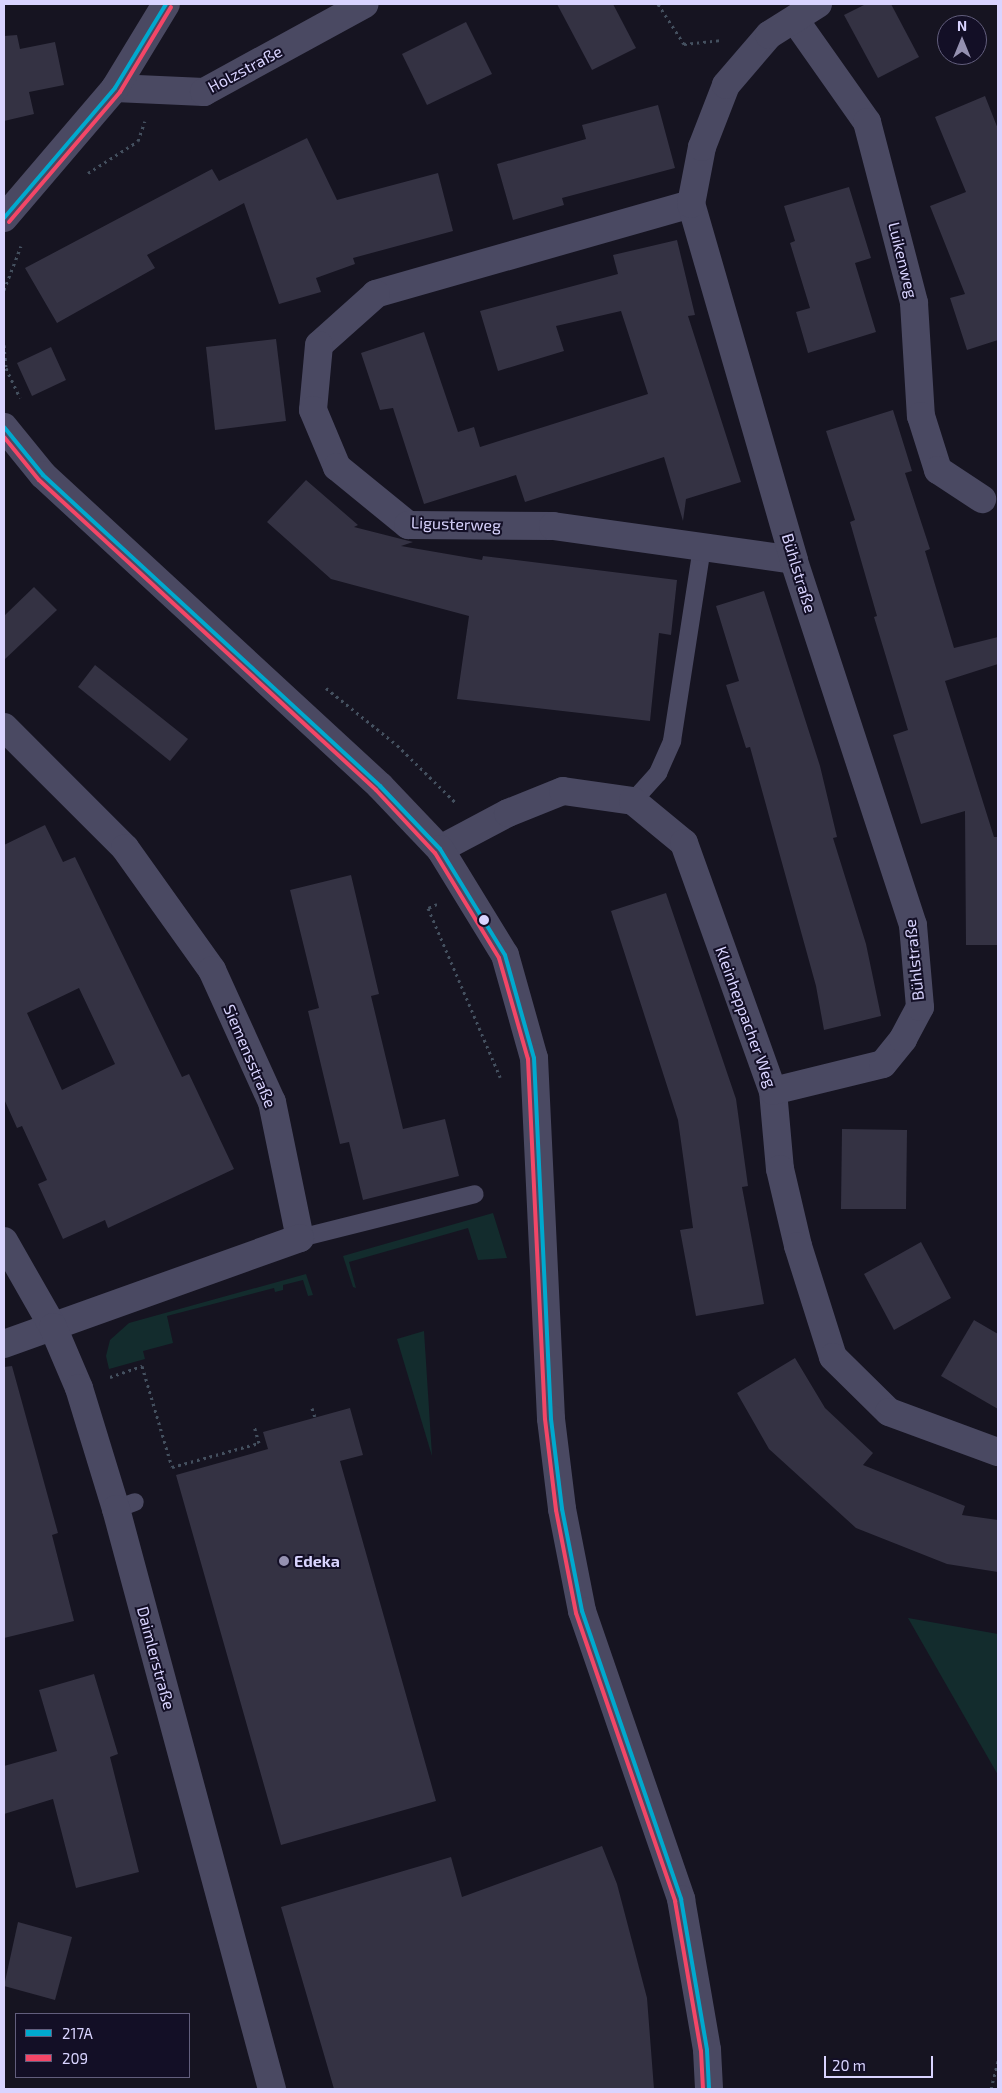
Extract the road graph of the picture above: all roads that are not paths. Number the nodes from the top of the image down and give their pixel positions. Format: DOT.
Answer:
graph roads {
  1 [pos="166,4"];
  2 [pos="365,4"];
  3 [pos="818,4"];
  4 [pos="795,20"];
  5 [pos="115,88"];
  6 [pos="691,204"];
  7 [pos="4,218"];
  8 [pos="4,427"];
  9 [pos="982,499"];
  10 [pos="702,548"];
  11 [pos="794,560"];
  12 [pos="4,727"];
  13 [pos="633,801"];
  14 [pos="440,850"];
  15 [pos="773,1091"];
  16 [pos="475,1194"];
  17 [pos="300,1238"];
  18 [pos="4,1240"];
  19 [pos="53,1326"];
  20 [pos="4,1344"];
  21 [pos="998,1452"];
  22 [pos="272,2089"];
  23 [pos="709,2089"];
  1 -- 5 [label="street"];
  2 -- 5 [label="street, Holzstraße"];
  3 -- 4 [label="street, Bühlstraße"];
  4 -- 6 [label="street, Bühlstraße"];
  4 -- 9 [label="street, Luikenweg"];
  5 -- 7 [label="street"];
  6 -- 10 [label="street, Ligusterweg"];
  6 -- 11 [label="street, Bühlstraße"];
  8 -- 14 [label="street"];
  10 -- 11 [label="street, Ligusterweg"];
  10 -- 13 [label="lane"];
  11 -- 15 [label="street, Bühlstraße"];
  12 -- 17 [label="street, Siemensstraße"];
  13 -- 14 [label="street"];
  13 -- 15 [label="street, Kleinheppacher Weg"];
  14 -- 23 [label="street"];
  15 -- 21 [label="street, Kleinheppacher Weg"];
  16 -- 17 [label="lane"];
  17 -- 19 [label="street"];
  18 -- 19 [label="street, Daimlerstraße"];
  19 -- 20 [label="street"];
  19 -- 22 [label="street, Daimlerstraße"];
}
